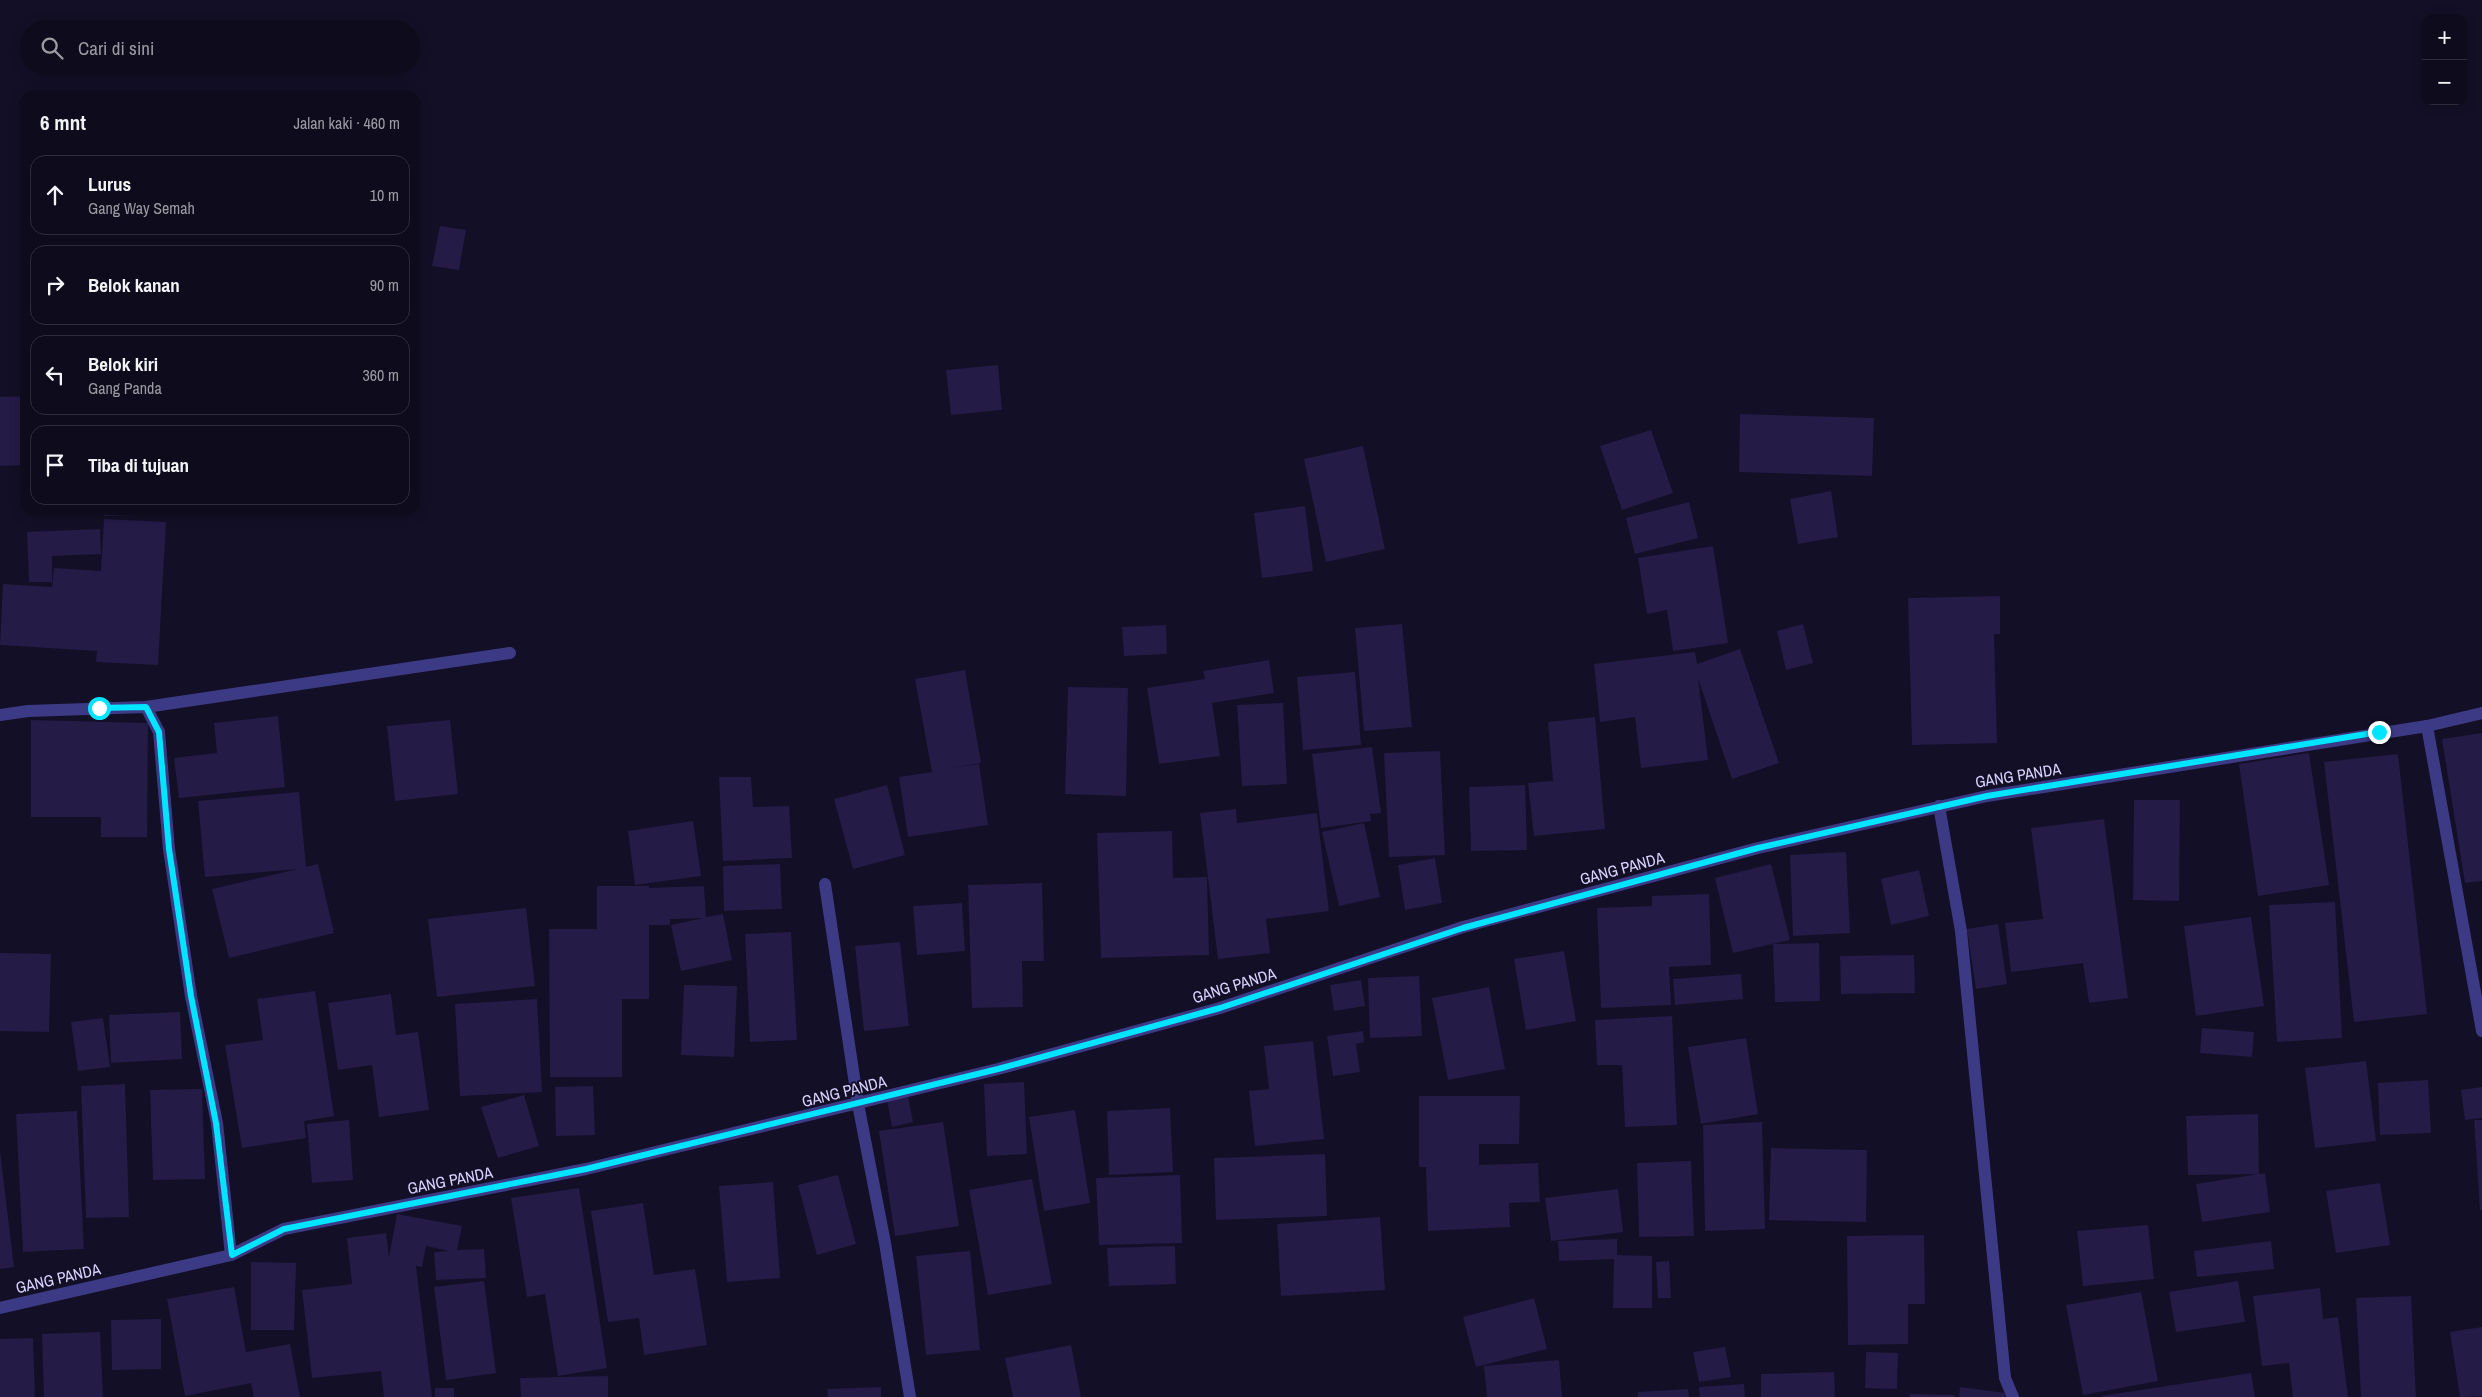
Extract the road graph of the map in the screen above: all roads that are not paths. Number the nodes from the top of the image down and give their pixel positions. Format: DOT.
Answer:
graph roads {
  1 [pos="510,653"];
  2 [pos="146,707"];
  3 [pos="2482,713"];
  4 [pos="0,715"];
  5 [pos="2427,726"];
  6 [pos="1939,806"];
  7 [pos="825,884"];
  8 [pos="2482,1031"];
  9 [pos="858,1104"];
  10 [pos="232,1255"];
  11 [pos="0,1308"];
  12 [pos="910,1397"];
  13 [pos="2013,1397"];
  1 -- 2 [label="street"];
  2 -- 4 [label="street"];
  2 -- 10 [label="street"];
  3 -- 5 [label="street, GANG PANDA"];
  5 -- 6 [label="street, GANG PANDA"];
  5 -- 8 [label="street"];
  6 -- 9 [label="street, GANG PANDA"];
  6 -- 13 [label="street"];
  7 -- 9 [label="street"];
  9 -- 10 [label="street, GANG PANDA"];
  9 -- 12 [label="street"];
  10 -- 11 [label="street, GANG PANDA"];
}
